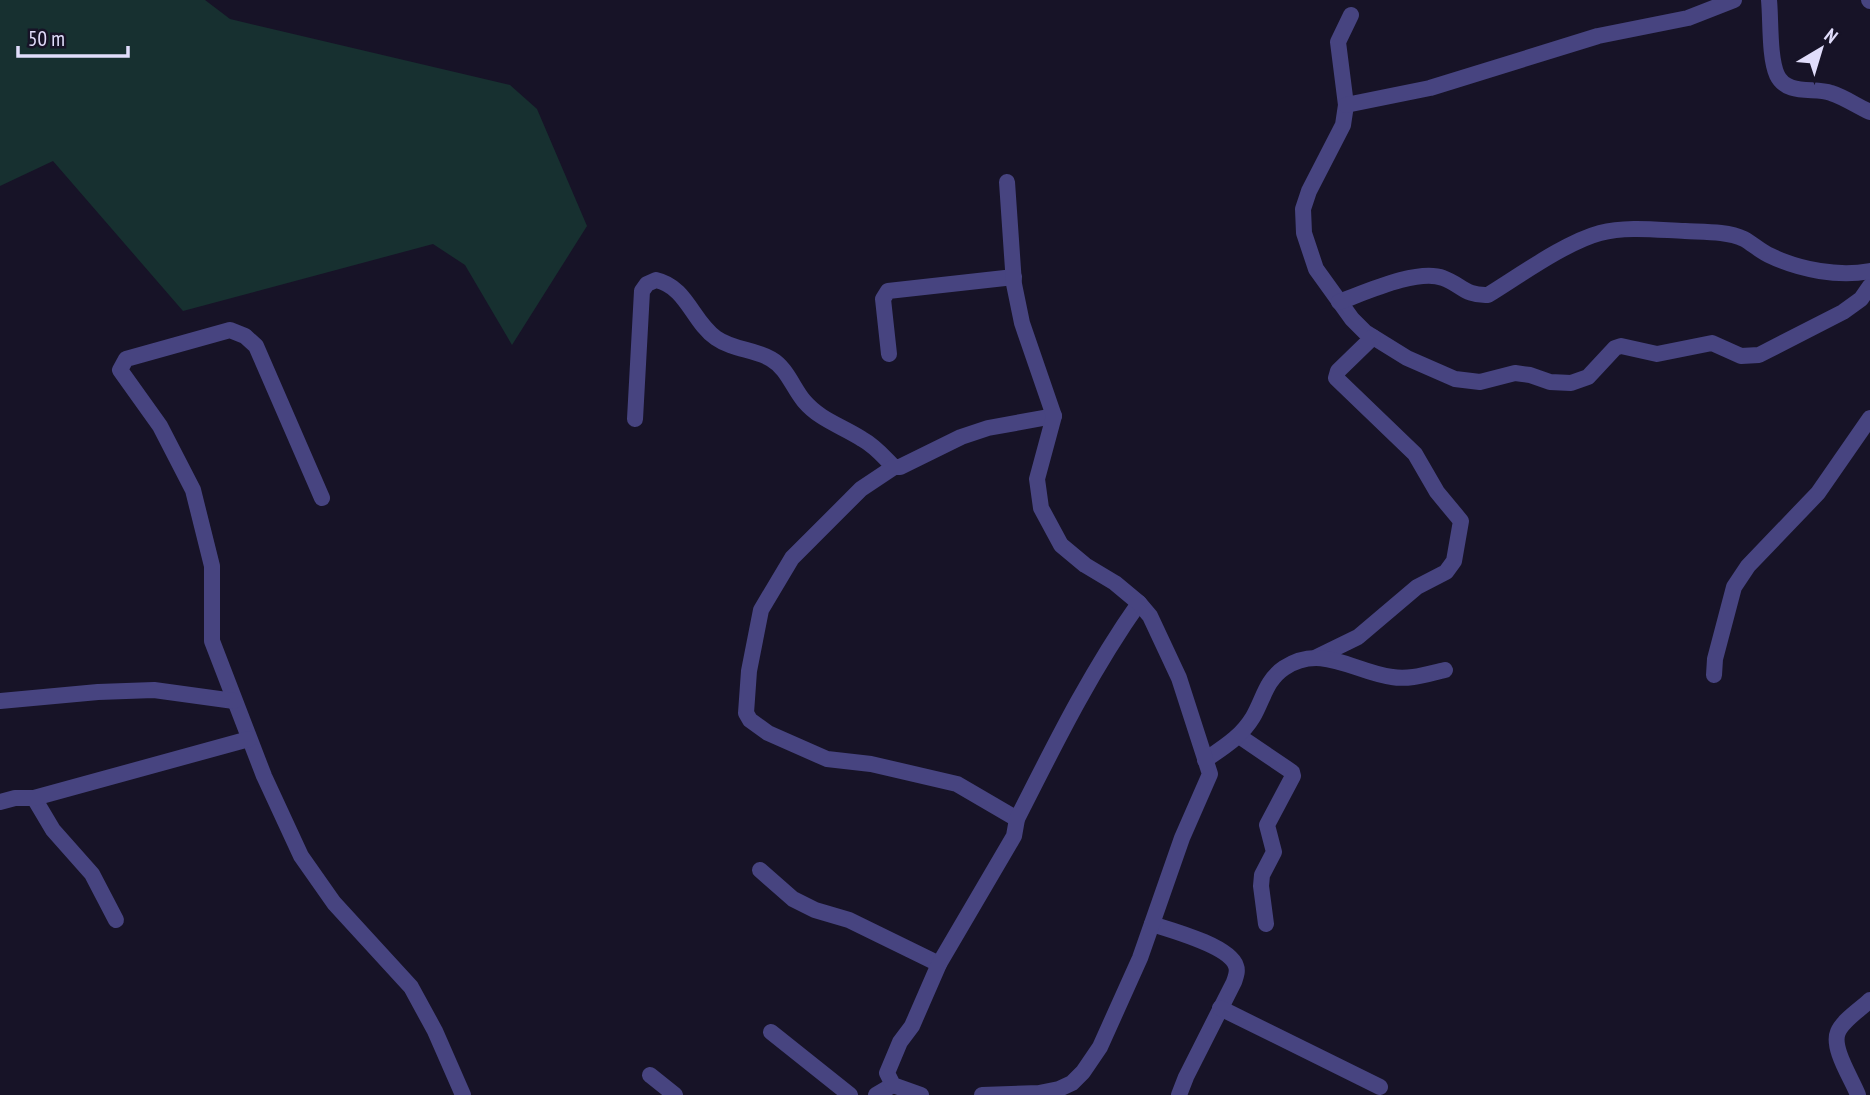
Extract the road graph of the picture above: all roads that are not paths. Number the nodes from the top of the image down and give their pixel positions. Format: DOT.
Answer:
graph roads {
  1 [pos="1734,0"];
  2 [pos="1769,0"];
  3 [pos="1351,15"];
  4 [pos="1346,105"];
  5 [pos="1870,112"];
  6 [pos="1007,182"];
  7 [pos="1870,271"];
  8 [pos="1014,277"];
  9 [pos="1870,286"];
  10 [pos="1339,302"];
  11 [pos="1373,337"];
  12 [pos="888,354"];
  13 [pos="1054,415"];
  14 [pos="1870,418"];
  15 [pos="635,419"];
  16 [pos="894,467"];
  17 [pos="322,498"];
  18 [pos="1139,603"];
  19 [pos="1317,657"];
  20 [pos="1445,670"];
  21 [pos="1714,675"];
  22 [pos="0,701"];
  23 [pos="234,701"];
  24 [pos="1239,736"];
  25 [pos="249,738"];
  26 [pos="1205,760"];
  27 [pos="34,798"];
  28 [pos="0,802"];
  29 [pos="1017,819"];
  30 [pos="760,870"];
  31 [pos="116,920"];
  32 [pos="1152,924"];
  33 [pos="1266,924"];
  34 [pos="939,964"];
  35 [pos="1870,1000"];
  36 [pos="1220,1008"];
  37 [pos="771,1032"];
  38 [pos="650,1075"];
  39 [pos="892,1085"];
  40 [pos="1380,1087"];
  41 [pos="463,1095"];
  42 [pos="675,1095"];
  43 [pos="849,1095"];
  44 [pos="876,1095"];
  45 [pos="921,1095"];
  46 [pos="982,1095"];
  47 [pos="1179,1095"];
  48 [pos="1858,1095"];
  1 -- 4 [label="street"];
  2 -- 5 [label="street"];
  3 -- 4 [label="street"];
  4 -- 10 [label="street"];
  6 -- 8 [label="street"];
  7 -- 10 [label="street"];
  8 -- 12 [label="street"];
  8 -- 13 [label="street"];
  9 -- 11 [label="street"];
  10 -- 11 [label="street"];
  11 -- 19 [label="street"];
  13 -- 16 [label="street"];
  13 -- 18 [label="street"];
  14 -- 21 [label="street"];
  15 -- 16 [label="street"];
  16 -- 29 [label="street"];
  17 -- 23 [label="street"];
  18 -- 26 [label="street"];
  18 -- 29 [label="street"];
  19 -- 20 [label="street"];
  19 -- 24 [label="street"];
  22 -- 23 [label="street"];
  23 -- 25 [label="street"];
  24 -- 26 [label="street"];
  24 -- 33 [label="street"];
  25 -- 27 [label="street"];
  25 -- 41 [label="street"];
  26 -- 32 [label="street"];
  27 -- 28 [label="street"];
  27 -- 31 [label="street"];
  29 -- 34 [label="street"];
  30 -- 34 [label="street"];
  32 -- 36 [label="street"];
  32 -- 46 [label="street"];
  34 -- 39 [label="street"];
  35 -- 48 [label="street"];
  36 -- 40 [label="street"];
  36 -- 47 [label="street"];
  37 -- 43 [label="street"];
  38 -- 42 [label="street"];
  39 -- 44 [label="street"];
  39 -- 45 [label="street"];
}
